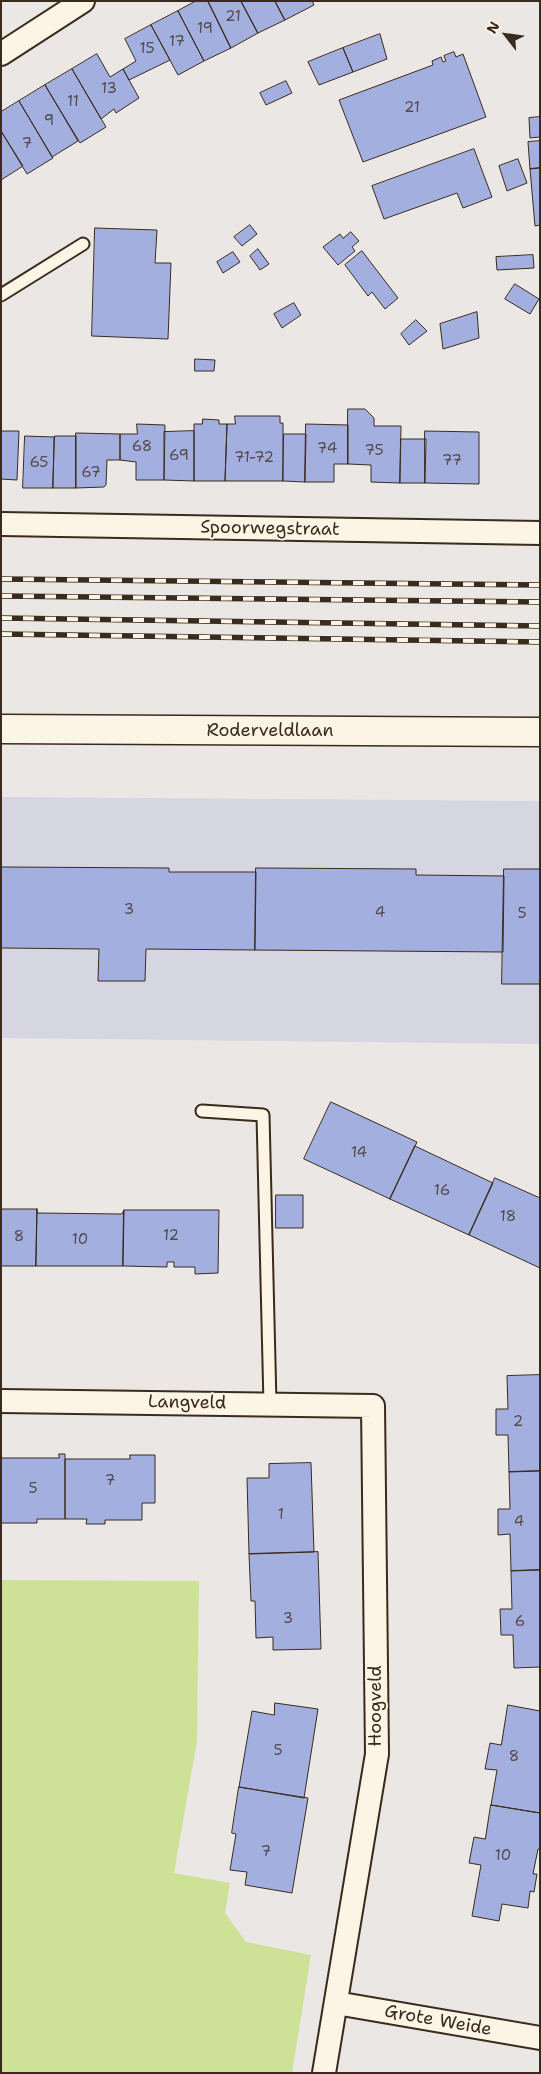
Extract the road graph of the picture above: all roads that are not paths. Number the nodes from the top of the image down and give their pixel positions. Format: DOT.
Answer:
graph roads {
  1 [pos="83,1"];
  2 [pos="1,54"];
  3 [pos="83,244"];
  4 [pos="1,295"];
  5 [pos="1,524"];
  6 [pos="540,533"];
  7 [pos="1,729"];
  8 [pos="540,732"];
  9 [pos="202,1111"];
  10 [pos="1,1401"];
  11 [pos="270,1404"];
  12 [pos="373,1406"];
  13 [pos="336,2003"];
  14 [pos="540,2038"];
  15 [pos="324,2073"];
  1 -- 2 [label="street"];
  3 -- 4 [label="lane"];
  5 -- 6 [label="street, Spoorwegstraat"];
  7 -- 8 [label="street, Roderveldlaan"];
  9 -- 11 [label="lane"];
  10 -- 11 [label="street, Langveld"];
  11 -- 12 [label="street, Langveld"];
  12 -- 13 [label="street, Hoogveld"];
  13 -- 14 [label="street, Grote Weide"];
  13 -- 15 [label="street, Hoogveld"];
}
